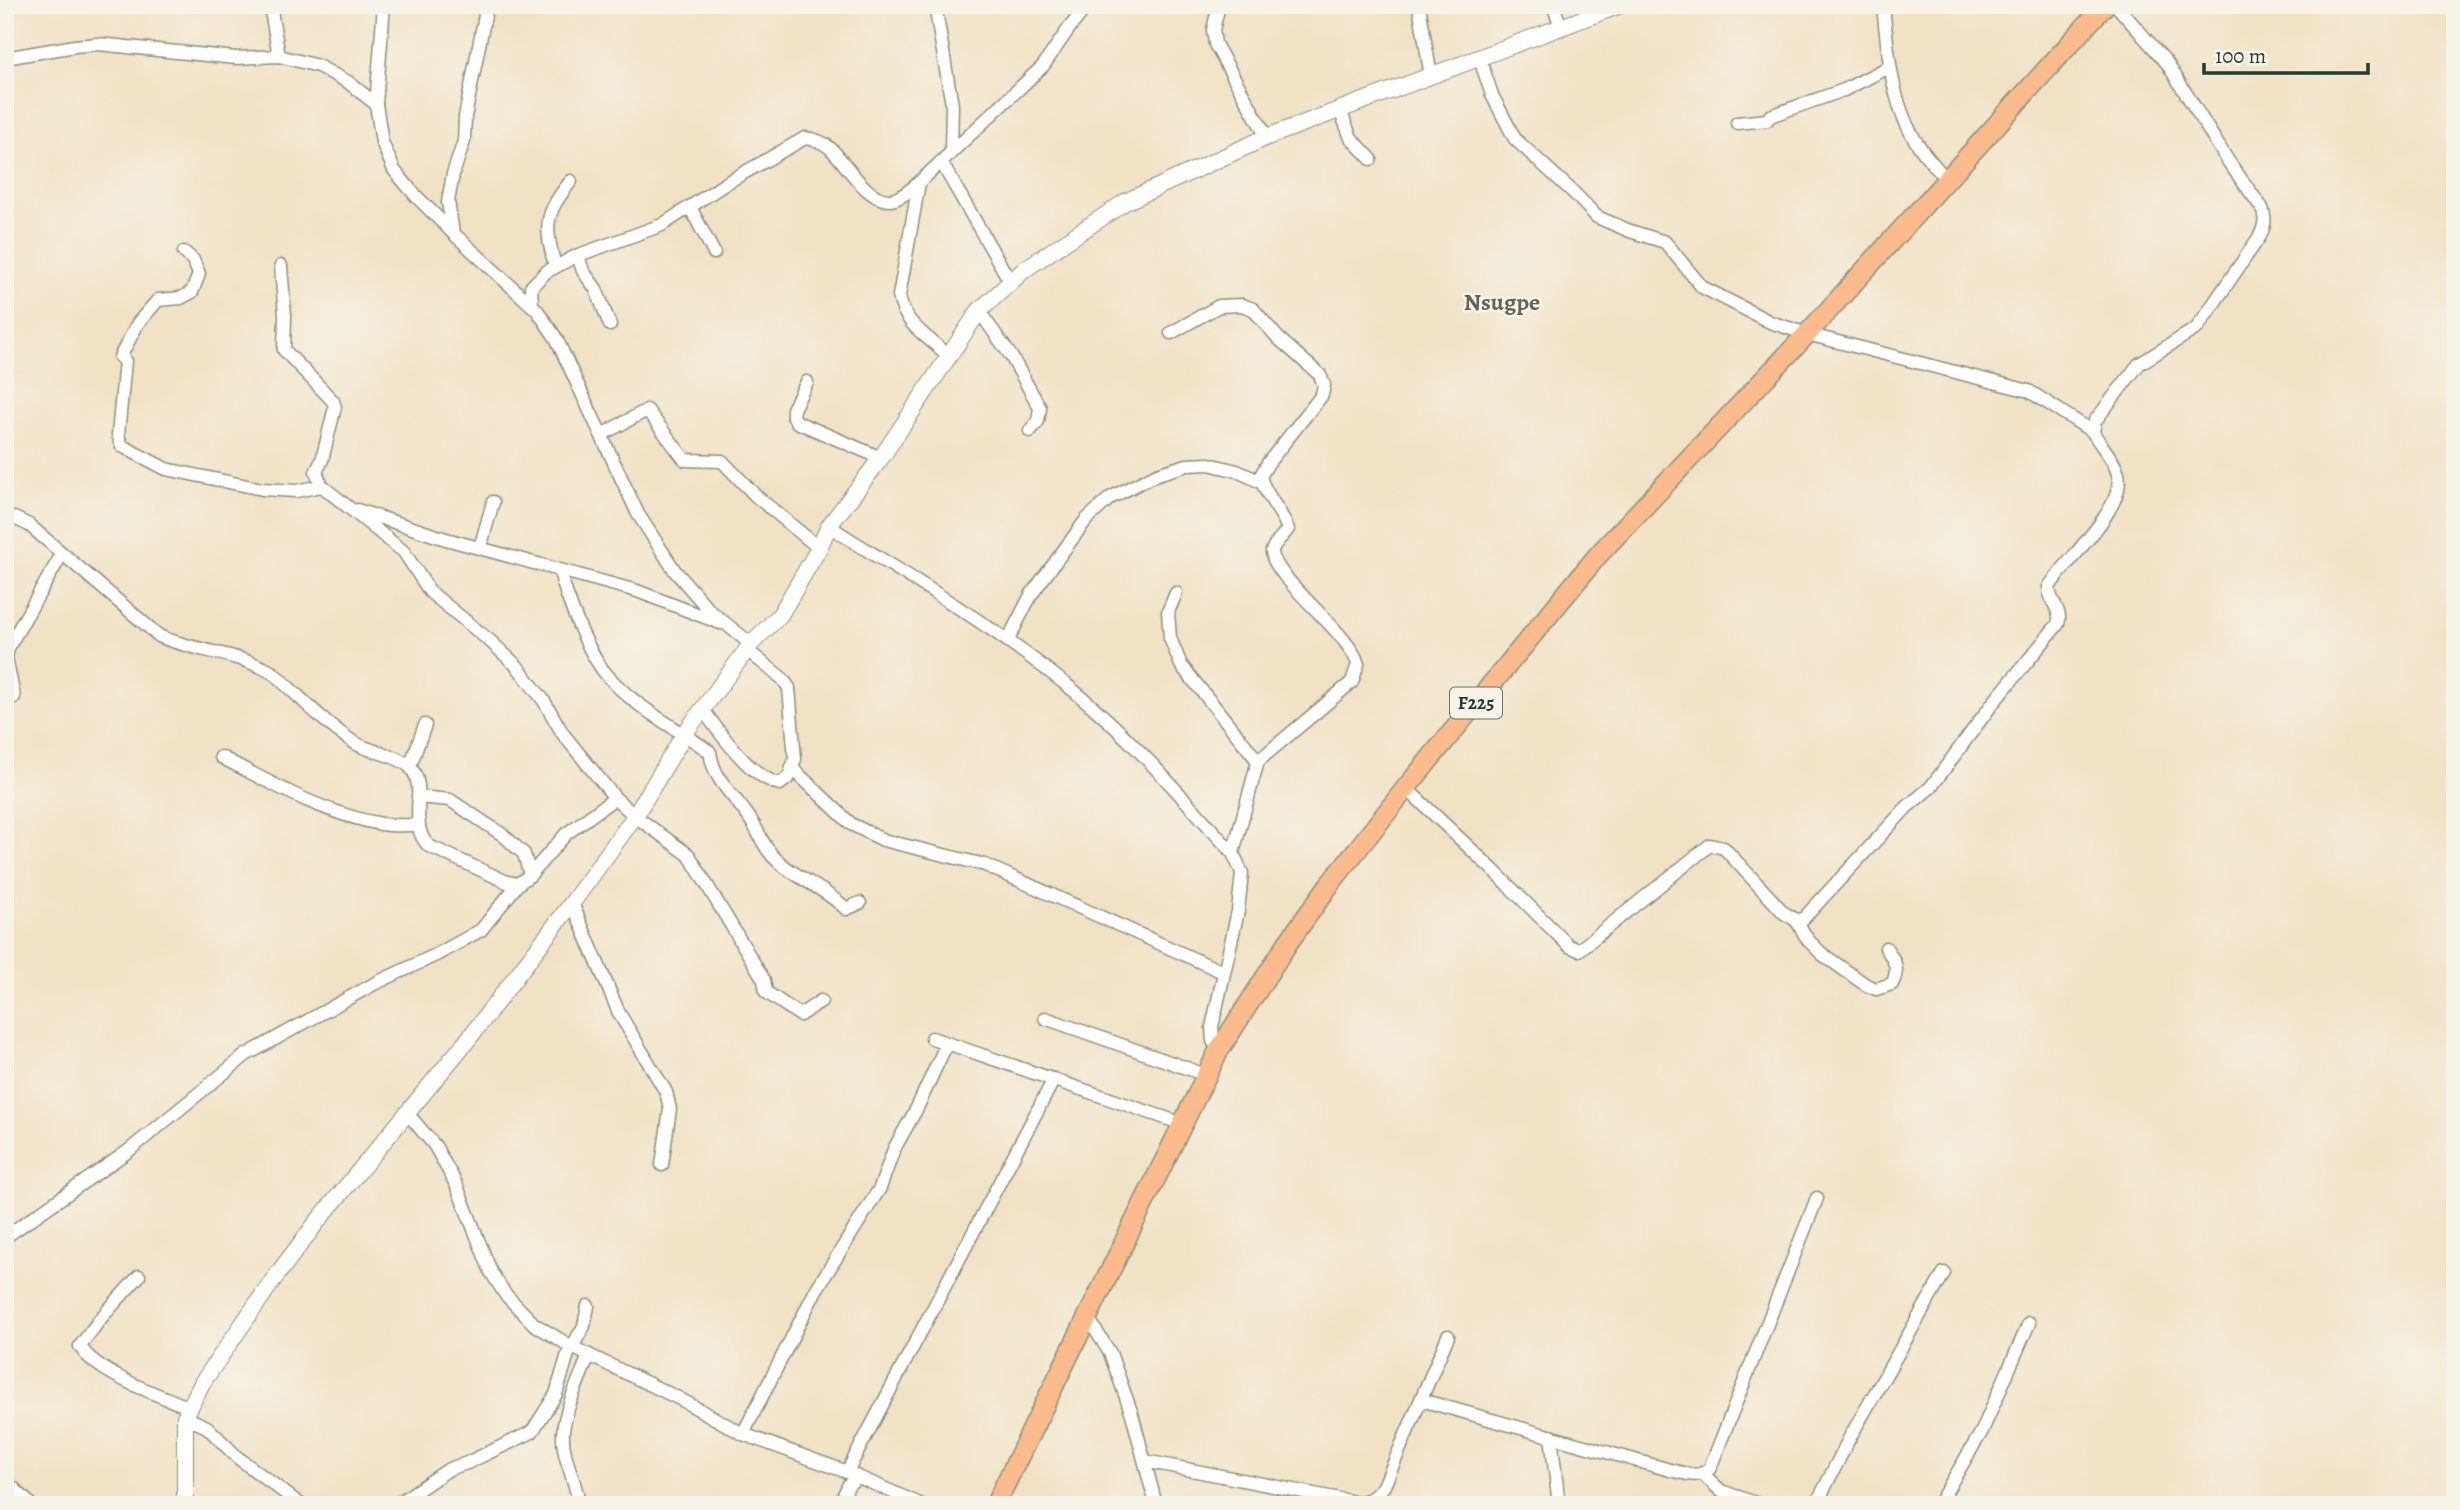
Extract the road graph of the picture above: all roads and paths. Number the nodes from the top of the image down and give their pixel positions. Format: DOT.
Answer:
graph roads {
  1 [pos="270,5"];
  2 [pos="384,5"];
  3 [pos="487,5"];
  4 [pos="935,5"];
  5 [pos="1088,5"];
  6 [pos="1219,5"];
  7 [pos="1419,5"];
  8 [pos="1553,5"];
  9 [pos="1620,5"];
  10 [pos="1883,5"];
  11 [pos="2105,5"];
  12 [pos="2116,5"];
  13 [pos="1562,29"];
  14 [pos="279,56"];
  15 [pos="5,58"];
  16 [pos="1480,59"];
  17 [pos="1889,67"];
  18 [pos="1431,77"];
  19 [pos="376,104"];
  20 [pos="1340,110"];
  21 [pos="1737,122"];
  22 [pos="1267,137"];
  23 [pos="946,158"];
  24 [pos="1371,159"];
  25 [pos="1947,180"];
  26 [pos="571,181"];
  27 [pos="919,183"];
  28 [pos="690,207"];
  29 [pos="453,233"];
  30 [pos="184,252"];
  31 [pos="714,253"];
  32 [pos="578,256"];
  33 [pos="281,266"];
  34 [pos="555,267"];
  35 [pos="1011,283"];
  36 [pos="531,305"];
  37 [pos="979,311"];
  38 [pos="610,326"];
  39 [pos="1171,333"];
  40 [pos="1807,334"];
  41 [pos="949,356"];
  42 [pos="807,382"];
  43 [pos="1030,430"];
  44 [pos="2093,432"];
  45 [pos="603,434"];
  46 [pos="881,458"];
  47 [pos="1262,482"];
  48 [pos="322,486"];
  49 [pos="493,502"];
  50 [pos="349,507"];
  51 [pos="5,522"];
  52 [pos="829,526"];
  53 [pos="480,548"];
  54 [pos="820,548"];
  55 [pos="62,554"];
  56 [pos="560,570"];
  57 [pos="1175,593"];
  58 [pos="730,626"];
  59 [pos="1008,640"];
  60 [pos="750,647"];
  61 [pos="14,696"];
  62 [pos="703,710"];
  63 [pos="425,725"];
  64 [pos="685,733"];
  65 [pos="220,757"];
  66 [pos="1258,761"];
  67 [pos="410,766"];
  68 [pos="792,768"];
  69 [pos="1406,788"];
  70 [pos="418,797"];
  71 [pos="615,798"];
  72 [pos="635,816"];
  73 [pos="419,825"];
  74 [pos="1233,853"];
  75 [pos="530,875"];
  76 [pos="518,884"];
  77 [pos="572,903"];
  78 [pos="860,903"];
  79 [pos="1796,920"];
  80 [pos="1886,948"];
  81 [pos="1223,971"];
  82 [pos="821,1001"];
  83 [pos="1045,1018"];
  84 [pos="932,1038"];
  85 [pos="947,1043"];
  86 [pos="1219,1050"];
  87 [pos="1206,1075"];
  88 [pos="1054,1079"];
  89 [pos="408,1114"];
  90 [pos="1183,1124"];
  91 [pos="662,1166"];
  92 [pos="1817,1198"];
  93 [pos="5,1237"];
  94 [pos="1944,1273"];
  95 [pos="139,1276"];
  96 [pos="588,1306"];
  97 [pos="1088,1318"];
  98 [pos="2028,1323"];
  99 [pos="1448,1336"];
  100 [pos="572,1347"];
  101 [pos="589,1356"];
  102 [pos="1421,1400"];
  103 [pos="187,1412"];
  104 [pos="743,1434"];
  105 [pos="1551,1436"];
  106 [pos="1145,1461"];
  107 [pos="1703,1474"];
  108 [pos="852,1475"];
  109 [pos="5,1480"];
  110 [pos="26,1503"];
  111 [pos="185,1505"];
  112 [pos="301,1505"];
  113 [pos="393,1505"];
  114 [pos="579,1505"];
  115 [pos="839,1505"];
  116 [pos="922,1505"];
  117 [pos="995,1505"];
  118 [pos="1156,1505"];
  119 [pos="1559,1505"];
  120 [pos="1761,1505"];
  121 [pos="1816,1505"];
  122 [pos="1938,1505"];
  1 -- 14 [label="street"];
  2 -- 19 [label="street"];
  3 -- 29 [label="street"];
  4 -- 23 [label="street"];
  5 -- 23 [label="street"];
  6 -- 22 [label="street"];
  7 -- 18 [label="street"];
  8 -- 13 [label="street"];
  9 -- 13 [label="street"];
  10 -- 17 [label="street"];
  11 -- 25 [label="main road, F225"];
  12 -- 44 [label="street"];
  13 -- 16 [label="street"];
  14 -- 15 [label="street"];
  14 -- 19 [label="street"];
  16 -- 18 [label="street"];
  16 -- 40 [label="street"];
  17 -- 21 [label="street"];
  17 -- 25 [label="street"];
  18 -- 20 [label="street"];
  19 -- 29 [label="street"];
  20 -- 22 [label="street"];
  20 -- 24 [label="street"];
  22 -- 35 [label="street"];
  23 -- 27 [label="street"];
  23 -- 35 [label="street"];
  25 -- 40 [label="main road, F225"];
  26 -- 34 [label="street"];
  27 -- 28 [label="street"];
  27 -- 41 [label="street"];
  28 -- 31 [label="street"];
  28 -- 32 [label="street"];
  29 -- 36 [label="street"];
  30 -- 48 [label="street"];
  32 -- 34 [label="street"];
  32 -- 38 [label="street"];
  33 -- 48 [label="street"];
  34 -- 36 [label="street"];
  35 -- 37 [label="street"];
  36 -- 45 [label="street"];
  37 -- 41 [label="street"];
  37 -- 43 [label="street"];
  39 -- 47 [label="street"];
  40 -- 44 [label="street"];
  40 -- 69 [label="main road, F225"];
  41 -- 46 [label="street"];
  42 -- 46 [label="street"];
  44 -- 79 [label="street"];
  45 -- 54 [label="street"];
  45 -- 58 [label="street"];
  46 -- 52 [label="street"];
  47 -- 59 [label="street"];
  47 -- 66 [label="street"];
  48 -- 50 [label="street"];
  49 -- 53 [label="street"];
  50 -- 53 [label="street"];
  50 -- 71 [label="street"];
  51 -- 55 [label="street"];
  52 -- 54 [label="street"];
  52 -- 59 [label="street"];
  53 -- 56 [label="street"];
  54 -- 60 [label="street"];
  55 -- 61 [label="street"];
  55 -- 67 [label="street"];
  56 -- 58 [label="street"];
  56 -- 64 [label="street"];
  57 -- 66 [label="street"];
  58 -- 60 [label="street"];
  59 -- 74 [label="street"];
  60 -- 62 [label="street"];
  60 -- 68 [label="street"];
  62 -- 64 [label="street"];
  62 -- 68 [label="street"];
  63 -- 67 [label="street"];
  64 -- 72 [label="street"];
  64 -- 78 [label="street"];
  65 -- 73 [label="street"];
  66 -- 74 [label="street"];
  67 -- 70 [label="street"];
  68 -- 81 [label="street"];
  69 -- 79 [label="street"];
  69 -- 86 [label="main road, F225"];
  70 -- 73 [label="street"];
  70 -- 75 [label="street"];
  71 -- 72 [label="street"];
  71 -- 75 [label="street"];
  72 -- 77 [label="street"];
  72 -- 82 [label="street"];
  73 -- 76 [label="street"];
  74 -- 81 [label="street"];
  75 -- 76 [label="street"];
  76 -- 93 [label="street"];
  77 -- 89 [label="street"];
  77 -- 91 [label="street"];
  79 -- 80 [label="street"];
  81 -- 86 [label="street"];
  83 -- 87 [label="street"];
  84 -- 85 [label="street"];
  85 -- 88 [label="street"];
  85 -- 104 [label="street"];
  86 -- 87 [label="main road, F225"];
  87 -- 90 [label="main road, F225"];
  88 -- 90 [label="street"];
  88 -- 108 [label="street"];
  89 -- 100 [label="street"];
  89 -- 103 [label="street"];
  90 -- 97 [label="main road, F225"];
  92 -- 107 [label="street"];
  94 -- 121 [label="street"];
  95 -- 103 [label="street"];
  96 -- 100 [label="street"];
  97 -- 106 [label="street"];
  97 -- 117 [label="main road, F225"];
  98 -- 122 [label="street"];
  99 -- 102 [label="street"];
  100 -- 101 [label="street"];
  100 -- 113 [label="street"];
  101 -- 104 [label="street"];
  101 -- 114 [label="street"];
  102 -- 105 [label="street"];
  102 -- 106 [label="street"];
  103 -- 111 [label="street"];
  103 -- 112 [label="street"];
  104 -- 108 [label="street"];
  105 -- 107 [label="street"];
  105 -- 119 [label="street"];
  106 -- 118 [label="street"];
  107 -- 120 [label="street"];
  108 -- 115 [label="street"];
  108 -- 116 [label="street"];
  109 -- 110 [label="street"];
}
